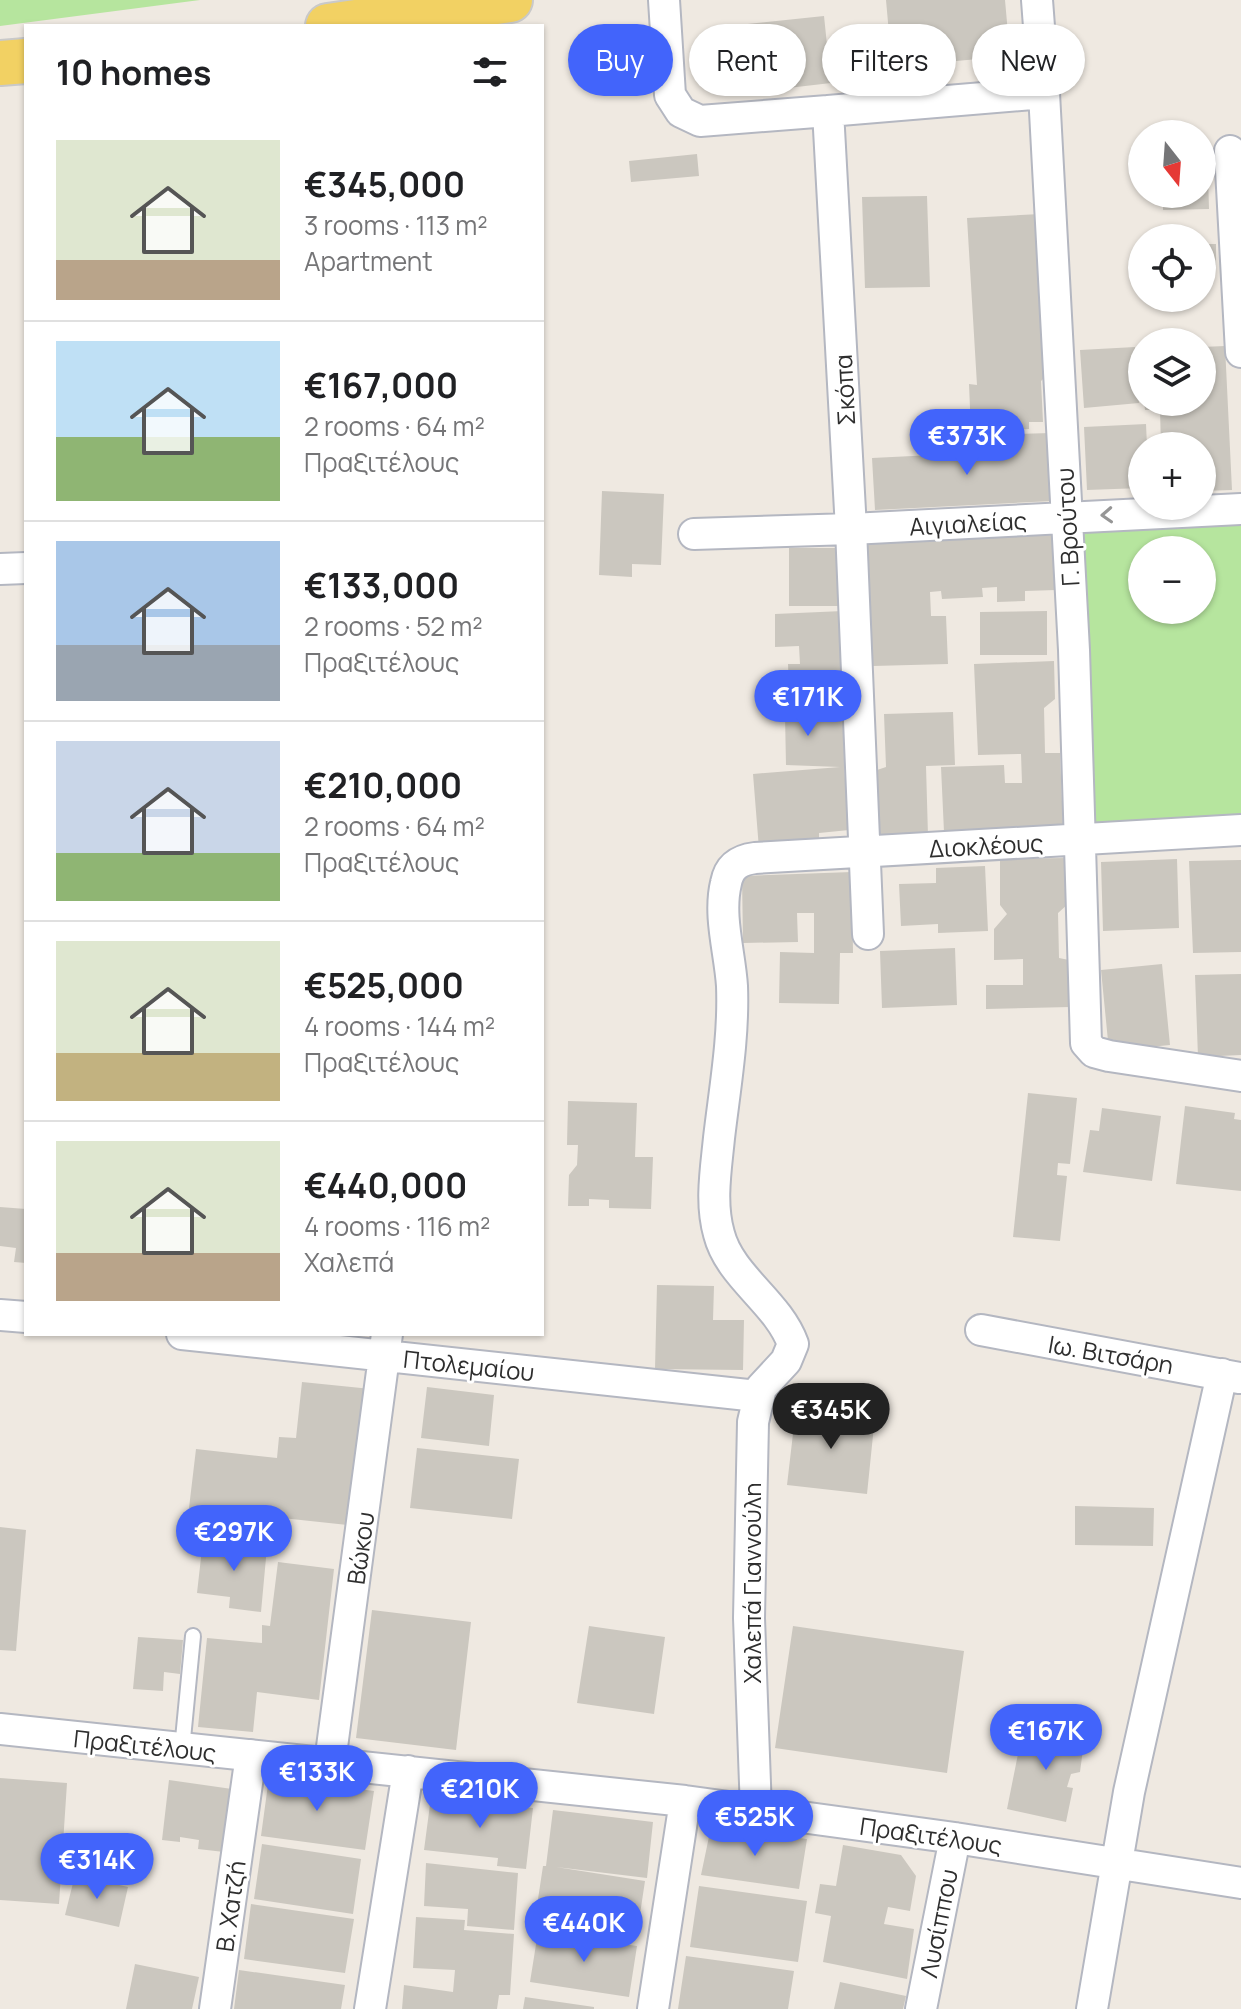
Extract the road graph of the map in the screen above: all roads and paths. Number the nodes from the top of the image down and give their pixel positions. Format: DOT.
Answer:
graph roads {
  1 [pos="510,0"];
  2 [pos="664,0"];
  3 [pos="1037,0"];
  4 [pos="342,24"];
  5 [pos="1039,24"];
  6 [pos="24,61"];
  7 [pos="0,63"];
  8 [pos="1008,96"];
  9 [pos="1044,96"];
  10 [pos="828,111"];
  11 [pos="1230,151"];
  12 [pos="1241,352"];
  13 [pos="1241,509"];
  14 [pos="1066,517"];
  15 [pos="851,529"];
  16 [pos="694,534"];
  17 [pos="24,568"];
  18 [pos="0,569"];
  19 [pos="1241,830"];
  20 [pos="1080,839"];
  21 [pos="865,852"];
  22 [pos="868,934"];
  23 [pos="1241,1076"];
  24 [pos="0,1315"];
  25 [pos="24,1317"];
  26 [pos="981,1330"];
  27 [pos="219,1336"];
  28 [pos="386,1345"];
  29 [pos="1231,1376"];
  30 [pos="757,1396"];
  31 [pos="193,1636"];
  32 [pos="0,1729"];
  33 [pos="182,1749"];
  34 [pos="251,1755"];
  35 [pos="330,1762"];
  36 [pos="408,1771"];
  37 [pos="685,1801"];
  38 [pos="756,1811"];
  39 [pos="955,1838"];
  40 [pos="1116,1863"];
  41 [pos="1241,1883"];
  42 [pos="215,2009"];
  43 [pos="370,2009"];
  44 [pos="653,2009"];
  45 [pos="921,2009"];
  46 [pos="1092,2009"];
  1 -- 4 [label="main road"];
  2 -- 10 [label="street"];
  3 -- 5 [label="street, Γ. Βρούτου"];
  6 -- 7 [label="main road"];
  8 -- 10 [label="street"];
  9 -- 14 [label="street, Γ. Βρούτου"];
  10 -- 15 [label="street, Σκόπα"];
  11 -- 12 [label="street"];
  13 -- 14 [label="street, Αιγιαλείας, one-way"];
  14 -- 15 [label="street, Αιγιαλείας"];
  14 -- 20 [label="street, Γ. Βρούτου"];
  15 -- 16 [label="street, Αιγιαλείας"];
  15 -- 21 [label="street, Σκόπα"];
  17 -- 18 [label="street"];
  19 -- 20 [label="street, Διοκλέους"];
  20 -- 21 [label="street, Διοκλέους"];
  20 -- 23 [label="street, Γ. Βρούτου"];
  21 -- 22 [label="street, Σκόπα"];
  21 -- 30 [label="street, Διοκλέους"];
  24 -- 25 [label="street"];
  26 -- 29 [label="street, Ιω. Βιτσάρη"];
  27 -- 28 [label="street, Πτολεμαίου"];
  28 -- 30 [label="street, Πτολεμαίου"];
  28 -- 35 [label="street, Βώκου"];
  29 -- 40 [label="street"];
  30 -- 38 [label="street, Χαλεπά Γιαννούλη"];
  31 -- 33 [label="lane"];
  32 -- 33 [label="street, Πραξιτέλους"];
  33 -- 34 [label="street, Πραξιτέλους"];
  34 -- 35 [label="street, Πραξιτέλους"];
  34 -- 42 [label="street, Β. Χατζή"];
  35 -- 36 [label="street, Πραξιτέλους"];
  36 -- 37 [label="street, Πραξιτέλους"];
  36 -- 43 [label="street"];
  37 -- 38 [label="street, Πραξιτέλους"];
  37 -- 44 [label="street"];
  38 -- 39 [label="street, Πραξιτέλους"];
  39 -- 40 [label="street, Πραξιτέλους"];
  39 -- 45 [label="street, Λυσίππου"];
  40 -- 41 [label="street, Πραξιτέλους"];
  40 -- 46 [label="street"];
}
